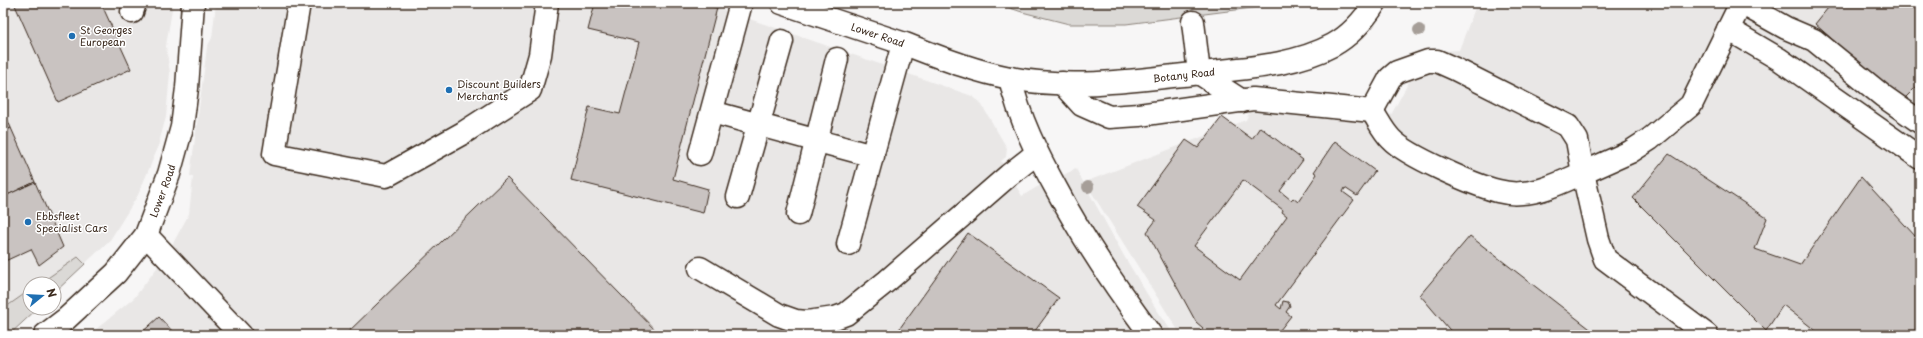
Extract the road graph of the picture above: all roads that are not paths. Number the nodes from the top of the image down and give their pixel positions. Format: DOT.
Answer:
graph roads {
  1 [pos="193,3"];
  2 [pos="300,3"];
  3 [pos="547,3"];
  4 [pos="741,3"];
  5 [pos="782,3"];
  6 [pos="1375,3"];
  7 [pos="1741,3"];
  8 [pos="1193,22"];
  9 [pos="1728,29"];
  10 [pos="782,41"];
  11 [pos="903,44"];
  12 [pos="837,59"];
  13 [pos="972,69"];
  14 [pos="1199,73"];
  15 [pos="1010,78"];
  16 [pos="1062,83"];
  17 [pos="1242,101"];
  18 [pos="1372,111"];
  19 [pos="712,112"];
  20 [pos="1920,122"];
  21 [pos="758,124"];
  22 [pos="818,142"];
  23 [pos="1037,153"];
  24 [pos="700,154"];
  25 [pos="873,156"];
  26 [pos="1920,158"];
  27 [pos="1583,173"];
  28 [pos="738,197"];
  29 [pos="798,214"];
  30 [pos="146,235"];
  31 [pos="848,244"];
  32 [pos="700,268"];
  33 [pos="45,335"];
  34 [pos="241,335"];
  35 [pos="1151,335"];
  36 [pos="1707,335"];
  1 -- 30 [label="street, Lower Road"];
  2 -- 3 [label="street"];
  4 -- 19 [label="street"];
  5 -- 11 [label="street, Lower Road"];
  6 -- 14 [label="street, Botany Road"];
  7 -- 9 [label="street"];
  7 -- 20 [label="street"];
  8 -- 14 [label="street"];
  9 -- 26 [label="street"];
  9 -- 27 [label="street"];
  10 -- 21 [label="street"];
  11 -- 13 [label="street, Lower Road"];
  11 -- 25 [label="street"];
  12 -- 22 [label="street"];
  13 -- 15 [label="street, Botany Road"];
  14 -- 16 [label="street, Botany Road"];
  14 -- 17 [label="street"];
  15 -- 16 [label="street, Botany Road"];
  15 -- 23 [label="street"];
  16 -- 17 [label="street"];
  17 -- 18 [label="street"];
  18 -- 27 [label="street"];
  18 -- 27 [label="street"];
  19 -- 21 [label="street"];
  19 -- 24 [label="street"];
  21 -- 22 [label="street"];
  21 -- 28 [label="street"];
  22 -- 25 [label="street"];
  22 -- 29 [label="street"];
  23 -- 32 [label="street"];
  23 -- 35 [label="street"];
  25 -- 31 [label="street"];
  27 -- 36 [label="street"];
  30 -- 33 [label="street, Lower Road"];
  30 -- 34 [label="street"];
}
